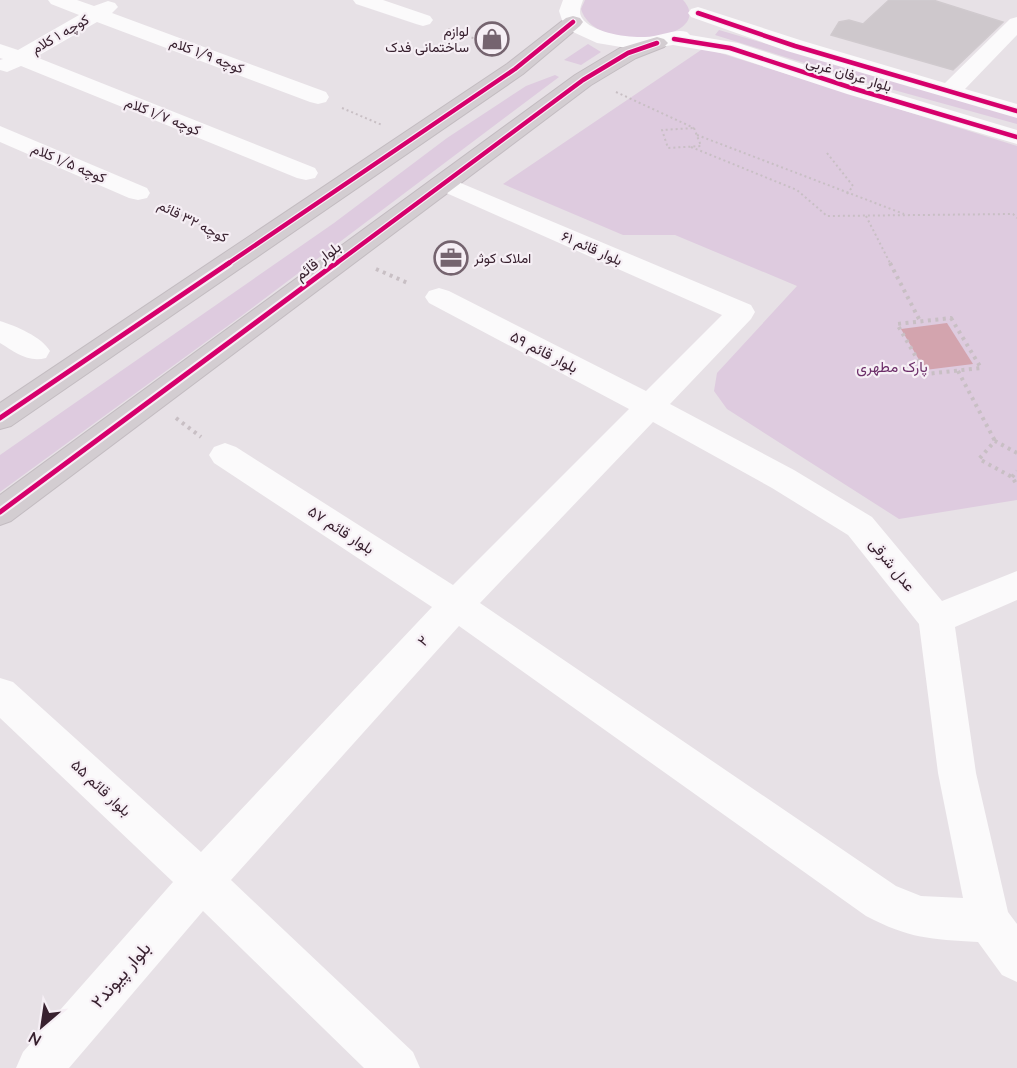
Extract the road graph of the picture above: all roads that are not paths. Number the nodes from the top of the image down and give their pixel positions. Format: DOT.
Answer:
graph roads {
  1 [pos="58,0"];
  2 [pos="120,0"];
  3 [pos="363,0"];
  4 [pos="697,5"];
  5 [pos="567,8"];
  6 [pos="96,14"];
  7 [pos="423,20"];
  8 [pos="1017,23"];
  9 [pos="665,41"];
  10 [pos="6,59"];
  11 [pos="529,59"];
  12 [pos="575,70"];
  13 [pos="950,91"];
  14 [pos="318,97"];
  15 [pos="1017,111"];
  16 [pos="0,133"];
  17 [pos="1017,137"];
  18 [pos="306,173"];
  19 [pos="444,183"];
  20 [pos="138,193"];
  21 [pos="439,297"];
  22 [pos="0,331"];
  23 [pos="36,351"];
  24 [pos="650,406"];
  25 [pos="0,418"];
  26 [pos="225,455"];
  27 [pos="0,512"];
  28 [pos="1017,585"];
  29 [pos="456,605"];
  30 [pos="936,619"];
  31 [pos="0,694"];
  32 [pos="202,882"];
  33 [pos="989,921"];
  34 [pos="1017,960"];
  35 [pos="39,1068"];
  36 [pos="398,1068"];
  1 -- 6 [label="street, کوچه ۱/۹ کلام"];
  2 -- 6 [label="street, کوچه ۱ کلام"];
  3 -- 7 [label="street"];
  4 -- 9 [label="street"];
  4 -- 13 [label="street, بلوار عرفان غربی"];
  5 -- 9 [label="street, بلوار عرفان غربی"];
  5 -- 11 [label="main road"];
  6 -- 10 [label="street, کوچه ۱ کلام"];
  6 -- 14 [label="street, کوچه ۱/۹ کلام"];
  8 -- 13 [label="street"];
  9 -- 12 [label="main road, بلوار قائم"];
  9 -- 17 [label="street, بلوار عرفان غربی"];
  10 -- 18 [label="street, کوچه ۱/۷ کلام"];
  11 -- 12 [label="main road"];
  11 -- 25 [label="main road"];
  12 -- 19 [label="main road, بلوار قائم"];
  13 -- 15 [label="street, بلوار عرفان غربی"];
  16 -- 20 [label="street, کوچه ۱/۵ کلام"];
  19 -- 24 [label="street, بلوار قائم ۶۱"];
  19 -- 27 [label="main road, بلوار قائم"];
  21 -- 24 [label="street, بلوار قائم ۵۹"];
  22 -- 23 [label="street"];
  24 -- 29 [label="street, ۲"];
  24 -- 30 [label="street, عدل شرقی"];
  26 -- 29 [label="street, بلوار قائم ۵۷"];
  28 -- 30 [label="street"];
  29 -- 32 [label="street, ۲"];
  29 -- 33 [label="street, بلوار قائم ۵۷"];
  30 -- 33 [label="street"];
  31 -- 32 [label="street, بلوار قائم ۵۵"];
  32 -- 35 [label="street, بلوار پیوند۲"];
  32 -- 36 [label="street, بلوار قائم ۵۵"];
  33 -- 34 [label="street"];
}
